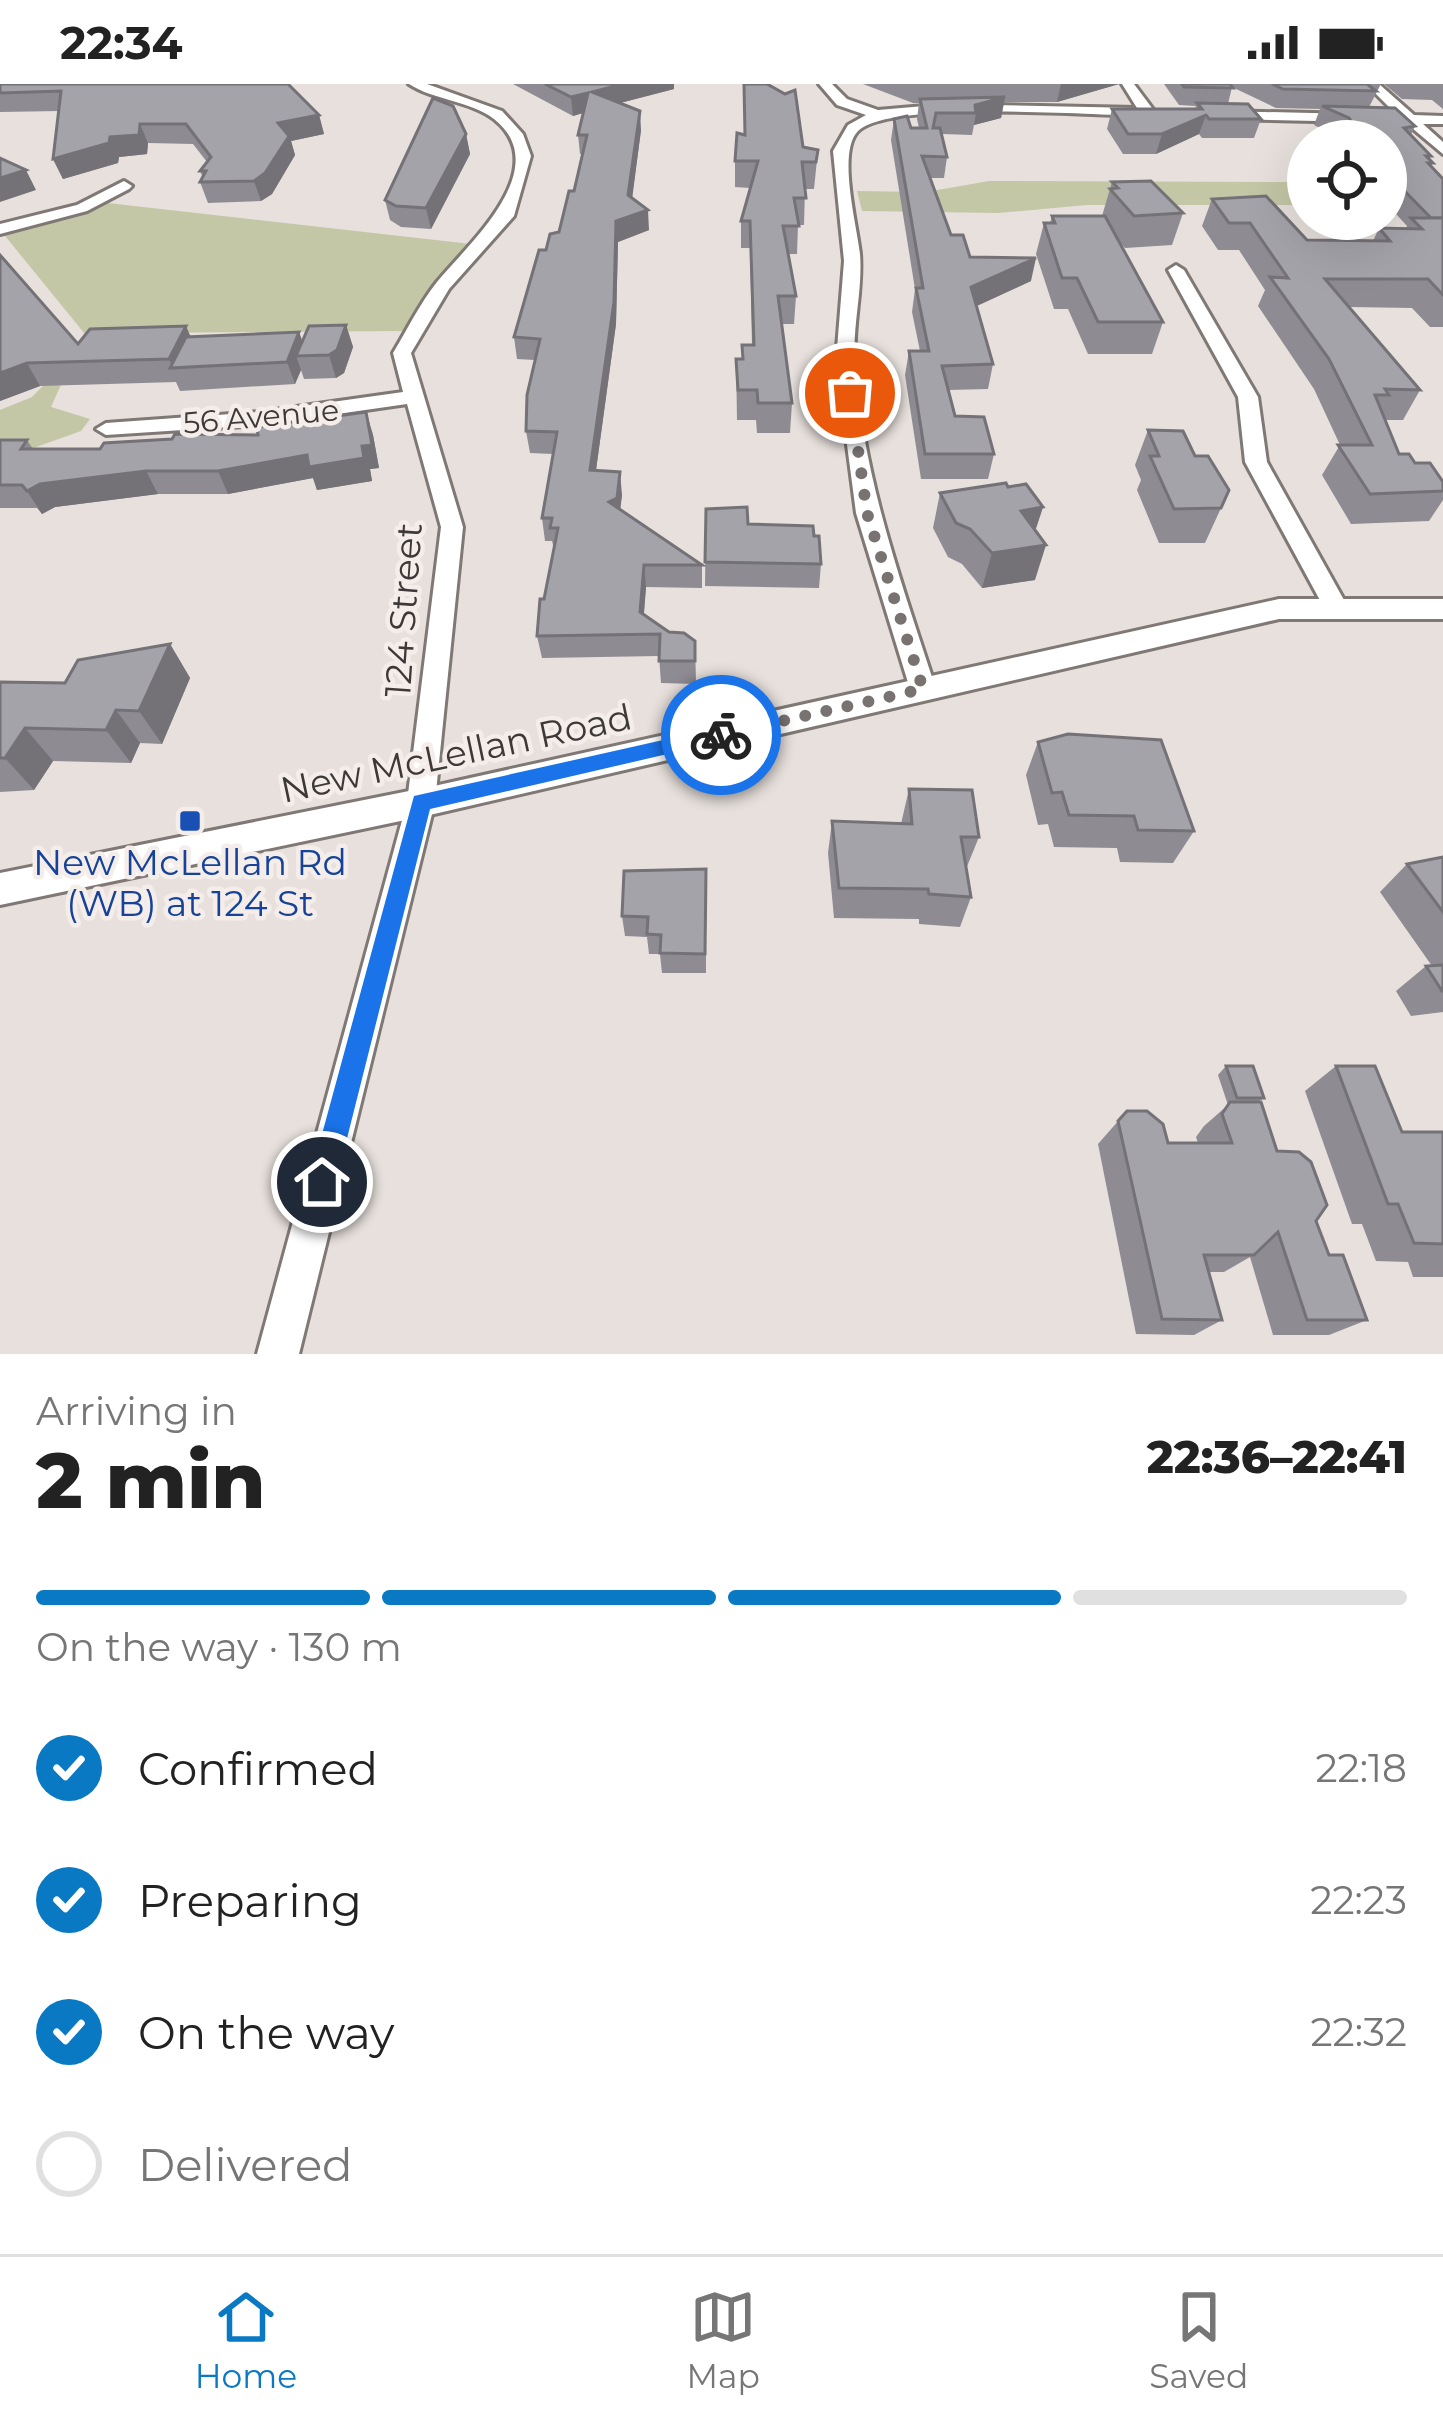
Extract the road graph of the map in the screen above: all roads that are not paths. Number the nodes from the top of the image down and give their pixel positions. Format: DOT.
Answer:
graph roads {
  1 [pos="825,84"];
  2 [pos="1127,84"];
  3 [pos="1372,84"];
  4 [pos="437,86"];
  5 [pos="1146,112"];
  6 [pos="1170,113"];
  7 [pos="877,114"];
  8 [pos="1194,114"];
  9 [pos="1410,120"];
  10 [pos="1443,120"];
  11 [pos="1443,150"];
  12 [pos="124,186"];
  13 [pos="0,230"];
  14 [pos="1176,270"];
  15 [pos="415,396"];
  16 [pos="106,429"];
  17 [pos="1337,609"];
  18 [pos="1443,609"];
  19 [pos="923,689"];
  20 [pos="421,802"];
  21 [pos="0,889"];
  22 [pos="278,1354"];
  1 -- 7 [label="street"];
  2 -- 5 [label="street"];
  3 -- 9 [label="street"];
  4 -- 15 [label="street, 124 Street"];
  5 -- 6 [label="street"];
  5 -- 7 [label="street"];
  7 -- 19 [label="street"];
  8 -- 9 [label="street"];
  9 -- 10 [label="street"];
  9 -- 11 [label="street"];
  12 -- 13 [label="street"];
  14 -- 17 [label="street"];
  15 -- 16 [label="street, 56 Avenue"];
  15 -- 20 [label="street, 124 Street"];
  17 -- 18 [label="street"];
  17 -- 19 [label="street, New McLellan Road"];
  19 -- 20 [label="street, New McLellan Road"];
  20 -- 21 [label="street, New McLellan Road"];
  20 -- 22 [label="street, 124 Street"];
}
